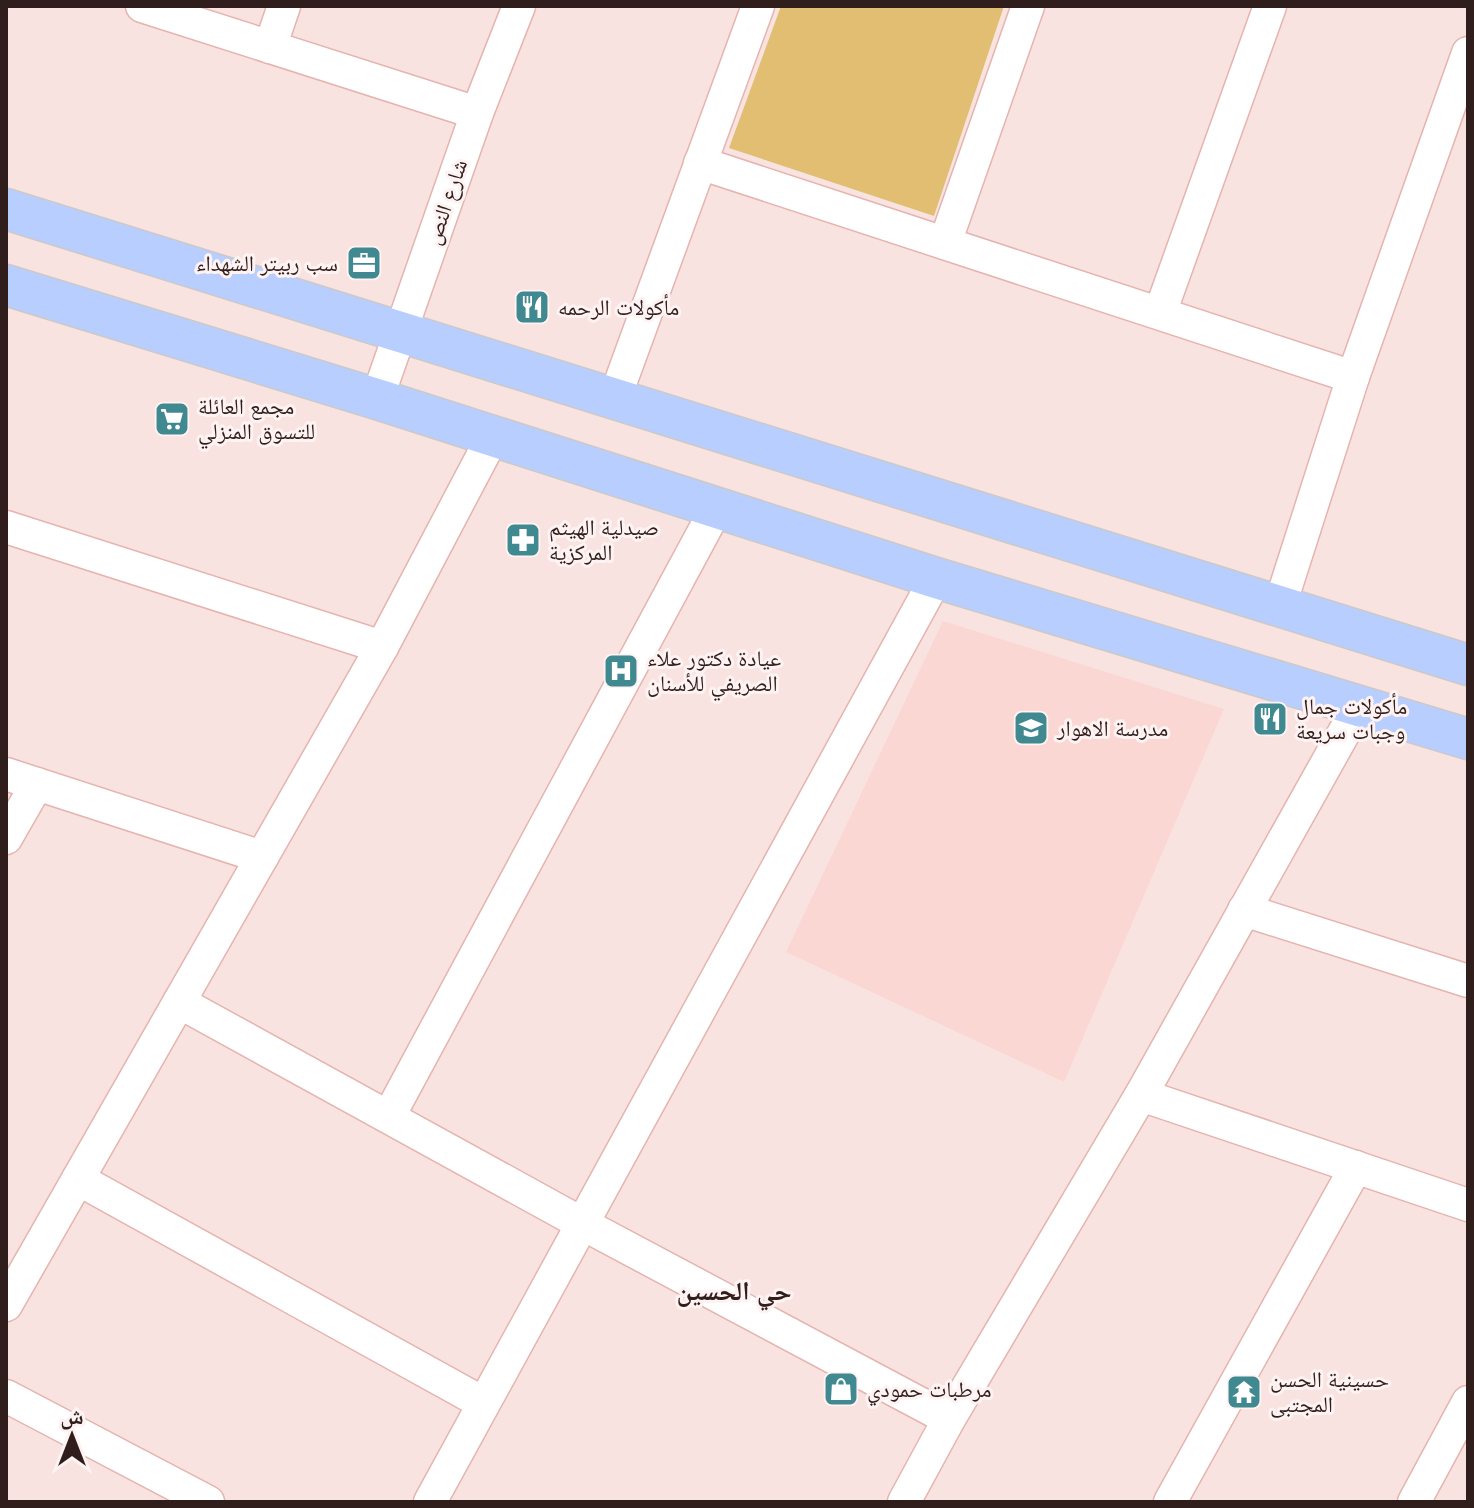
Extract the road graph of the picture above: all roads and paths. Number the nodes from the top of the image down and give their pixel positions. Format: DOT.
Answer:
graph roads {
  1 [pos="142,6"];
  2 [pos="284,6"];
  3 [pos="519,6"];
  4 [pos="758,6"];
  5 [pos="1028,6"];
  6 [pos="1270,6"];
  7 [pos="270,47"];
  8 [pos="1468,53"];
  9 [pos="1462,93"];
  10 [pos="477,113"];
  11 [pos="700,163"];
  12 [pos="6,209"];
  13 [pos="945,243"];
  14 [pos="6,285"];
  15 [pos="1160,313"];
  16 [pos="401,332"];
  17 [pos="1353,377"];
  18 [pos="377,399"];
  19 [pos="614,400"];
  20 [pos="492,438"];
  21 [pos="716,509"];
  22 [pos="6,527"];
  23 [pos="936,578"];
  24 [pos="1280,605"];
  25 [pos="382,647"];
  26 [pos="1466,656"];
  27 [pos="1360,704"];
  28 [pos="1468,739"];
  29 [pos="6,774"];
  30 [pos="37,784"];
  31 [pos="6,838"];
  32 [pos="262,857"];
  33 [pos="1244,910"];
  34 [pos="1468,981"];
  35 [pos="179,1002"];
  36 [pos="1141,1095"];
  37 [pos="389,1116"];
  38 [pos="1356,1167"];
  39 [pos="78,1179"];
  40 [pos="1468,1205"];
  41 [pos="581,1223"];
  42 [pos="6,1305"];
  43 [pos="6,1396"];
  44 [pos="483,1403"];
  45 [pos="1465,1416"];
  46 [pos="949,1419"];
  47 [pos="208,1502"];
  48 [pos="430,1502"];
  49 [pos="904,1502"];
  50 [pos="1170,1502"];
  51 [pos="1414,1502"];
  1 -- 7 [label="street"];
  2 -- 7 [label="street"];
  3 -- 10 [label="street, شارع النص"];
  4 -- 11 [label="street"];
  5 -- 13 [label="street"];
  6 -- 15 [label="street"];
  7 -- 10 [label="street"];
  8 -- 9 [label="street"];
  9 -- 17 [label="street"];
  10 -- 16 [label="street, شارع النص"];
  11 -- 13 [label="street"];
  11 -- 19 [label="street"];
  12 -- 16 [label="main road"];
  13 -- 15 [label="street"];
  14 -- 18 [label="main road"];
  15 -- 17 [label="street"];
  16 -- 18 [label="street, شارع النص"];
  16 -- 19 [label="main road"];
  17 -- 24 [label="street"];
  18 -- 20 [label="main road"];
  19 -- 24 [label="main road"];
  20 -- 21 [label="main road"];
  20 -- 25 [label="street"];
  21 -- 23 [label="main road"];
  21 -- 37 [label="street"];
  22 -- 25 [label="street"];
  23 -- 27 [label="main road"];
  23 -- 41 [label="street"];
  24 -- 26 [label="main road"];
  25 -- 32 [label="street"];
  27 -- 28 [label="main road"];
  27 -- 33 [label="street"];
  29 -- 30 [label="street"];
  30 -- 31 [label="street"];
  30 -- 32 [label="street"];
  32 -- 35 [label="street"];
  33 -- 34 [label="street"];
  33 -- 36 [label="street"];
  35 -- 37 [label="street"];
  35 -- 39 [label="street"];
  36 -- 38 [label="street"];
  36 -- 46 [label="street"];
  37 -- 41 [label="street"];
  38 -- 40 [label="street"];
  38 -- 50 [label="street"];
  39 -- 42 [label="street"];
  39 -- 44 [label="street"];
  41 -- 44 [label="street"];
  41 -- 46 [label="street"];
  43 -- 47 [label="street"];
  44 -- 48 [label="street"];
  45 -- 51 [label="street"];
  46 -- 49 [label="street"];
}
